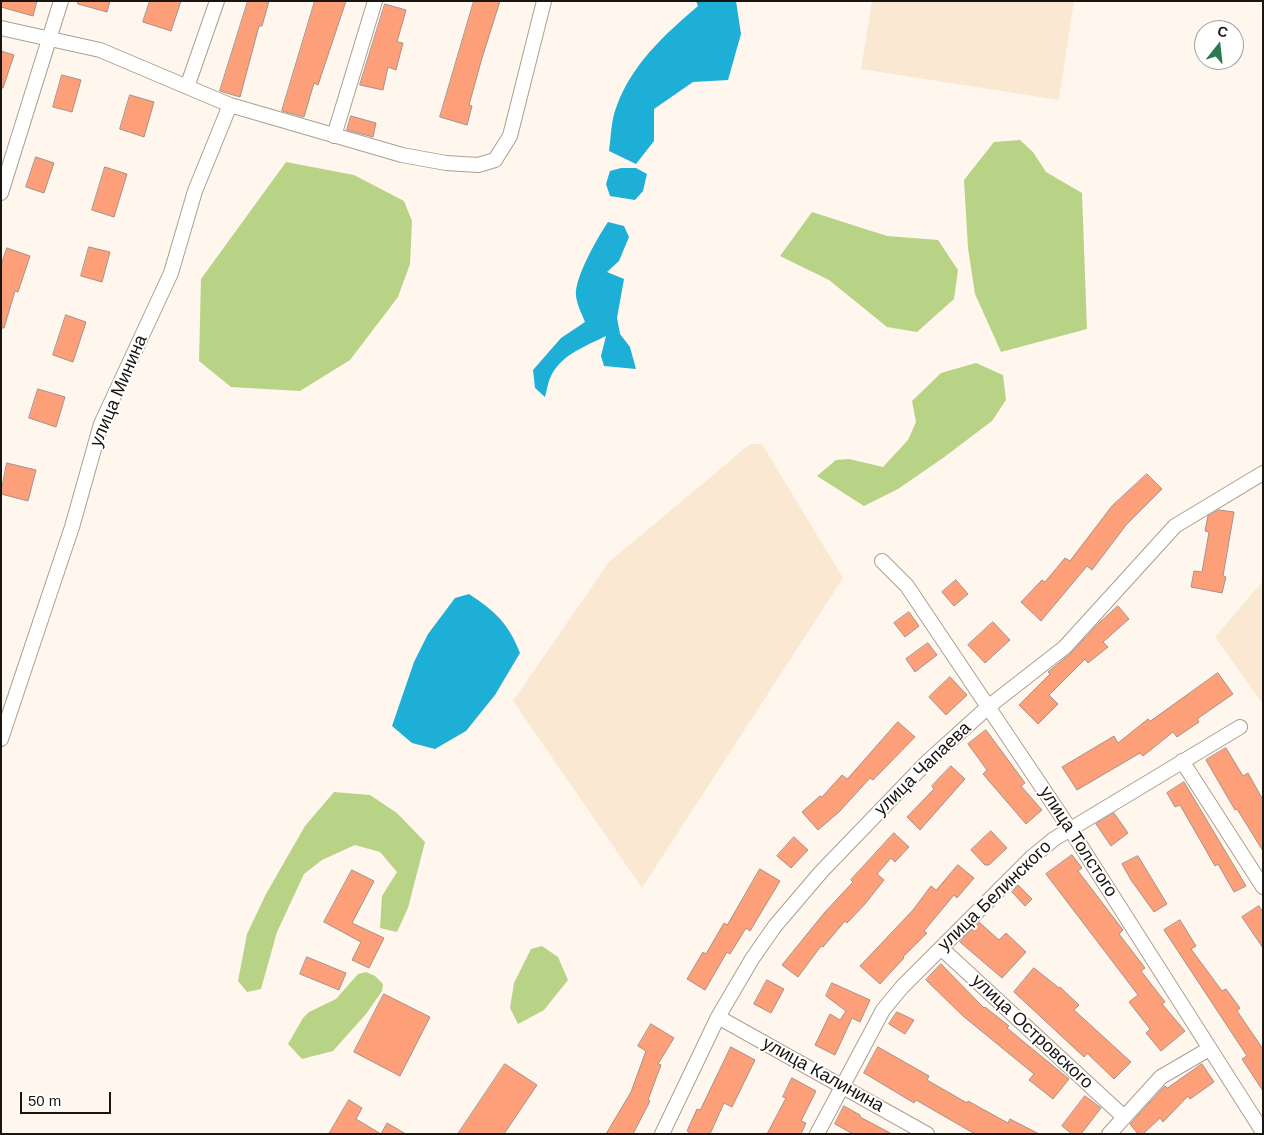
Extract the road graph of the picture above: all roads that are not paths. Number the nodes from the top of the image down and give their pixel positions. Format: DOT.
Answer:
graph roads {
  1 [pos="61,1"];
  2 [pos="217,1"];
  3 [pos="375,1"];
  4 [pos="544,1"];
  5 [pos="1,28"];
  6 [pos="48,40"];
  7 [pos="187,87"];
  8 [pos="230,105"];
  9 [pos="334,136"];
  10 [pos="1,193"];
  11 [pos="1263,473"];
  12 [pos="882,561"];
  13 [pos="988,707"];
  14 [pos="1240,727"];
  15 [pos="1,739"];
  16 [pos="1182,761"];
  17 [pos="1070,829"];
  18 [pos="1263,887"];
  19 [pos="941,948"];
  20 [pos="718,1017"];
  21 [pos="1209,1049"];
  22 [pos="843,1087"];
  23 [pos="1124,1117"];
  24 [pos="1263,1132"];
  25 [pos="662,1134"];
  26 [pos="817,1134"];
  27 [pos="927,1134"];
  28 [pos="1109,1134"];
  1 -- 6 [label="street"];
  2 -- 7 [label="street"];
  3 -- 9 [label="street"];
  4 -- 9 [label="street"];
  5 -- 6 [label="street"];
  6 -- 7 [label="street"];
  6 -- 10 [label="street"];
  7 -- 8 [label="street"];
  8 -- 9 [label="street"];
  8 -- 15 [label="street, улица Минина"];
  11 -- 13 [label="street, улица Чапаева"];
  12 -- 13 [label="street, улица Толстого"];
  13 -- 17 [label="street, улица Толстого"];
  13 -- 20 [label="street, улица Чапаева"];
  14 -- 16 [label="street, улица Белинского"];
  16 -- 17 [label="street, улица Белинского"];
  16 -- 18 [label="street"];
  17 -- 19 [label="street, улица Белинского"];
  17 -- 21 [label="street, улица Толстого"];
  19 -- 22 [label="street, улица Белинского"];
  19 -- 23 [label="street, улица Островского"];
  20 -- 22 [label="street, улица Калинина"];
  20 -- 25 [label="street, улица Чапаева"];
  21 -- 23 [label="street"];
  21 -- 24 [label="street, улица Толстого"];
  22 -- 26 [label="street, улица Белинского"];
  22 -- 27 [label="street, улица Калинина"];
  23 -- 28 [label="street"];
}
